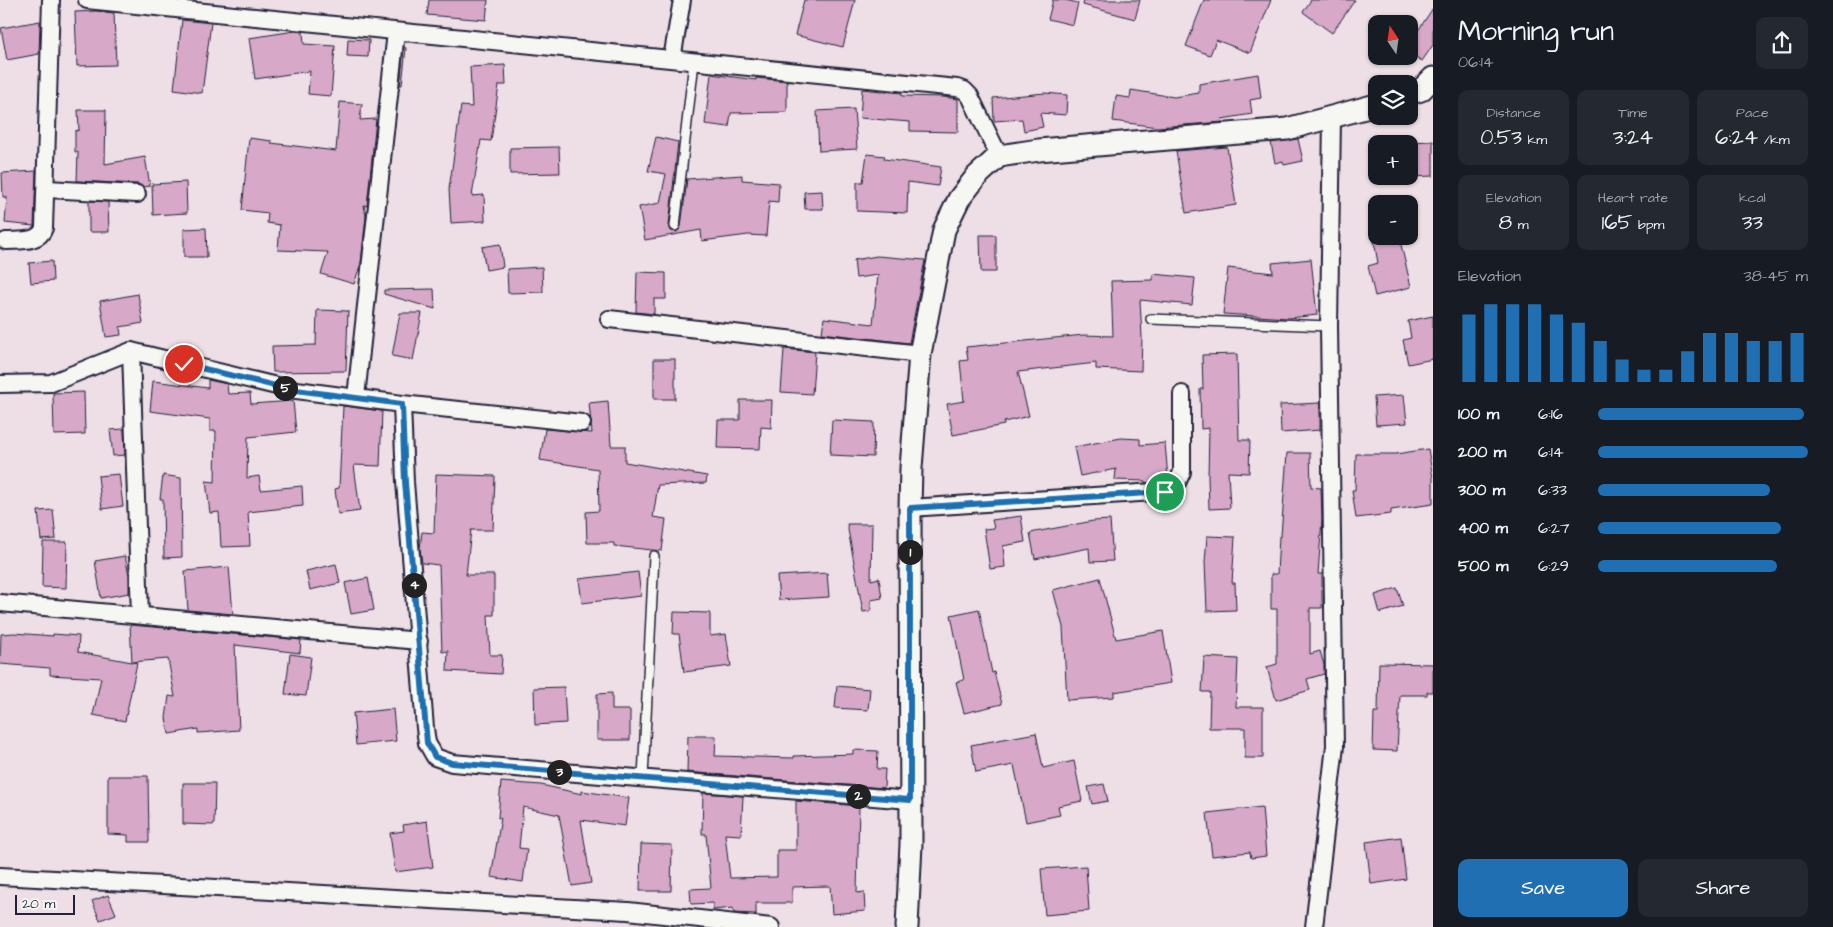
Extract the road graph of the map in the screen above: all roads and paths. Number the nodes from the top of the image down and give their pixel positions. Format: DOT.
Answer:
graph roads {
  1 [pos="51,0"];
  2 [pos="87,0"];
  3 [pos="682,0"];
  4 [pos="396,32"];
  5 [pos="672,59"];
  6 [pos="694,62"];
  7 [pos="1433,78"];
  8 [pos="1418,91"];
  9 [pos="1368,107"];
  10 [pos="1332,117"];
  11 [pos="999,156"];
  12 [pos="47,189"];
  13 [pos="137,194"];
  14 [pos="675,226"];
  15 [pos="6,241"];
  16 [pos="609,319"];
  17 [pos="1151,319"];
  18 [pos="1329,326"];
  19 [pos="131,351"];
  20 [pos="920,354"];
  21 [pos="0,384"];
  22 [pos="1182,394"];
  23 [pos="356,398"];
  24 [pos="402,404"];
  25 [pos="582,423"];
  26 [pos="910,508"];
  27 [pos="654,556"];
  28 [pos="0,602"];
  29 [pos="140,615"];
  30 [pos="418,641"];
  31 [pos="643,778"];
  32 [pos="910,800"];
  33 [pos="0,876"];
  34 [pos="771,927"];
  35 [pos="907,927"];
  36 [pos="1314,927"];
  1 -- 12 [label="street"];
  2 -- 4 [label="street"];
  3 -- 5 [label="street"];
  4 -- 5 [label="street"];
  4 -- 23 [label="street"];
  5 -- 6 [label="street"];
  6 -- 11 [label="street"];
  6 -- 14 [label="lane"];
  7 -- 8 [label="street"];
  9 -- 10 [label="street"];
  10 -- 11 [label="street"];
  10 -- 18 [label="street"];
  11 -- 20 [label="street"];
  12 -- 13 [label="street"];
  12 -- 15 [label="street"];
  16 -- 20 [label="street"];
  17 -- 18 [label="lane"];
  18 -- 36 [label="street"];
  19 -- 21 [label="street"];
  19 -- 23 [label="street"];
  19 -- 29 [label="street"];
  20 -- 26 [label="street"];
  22 -- 26 [label="street"];
  23 -- 24 [label="street"];
  24 -- 25 [label="street"];
  24 -- 30 [label="street"];
  26 -- 32 [label="street"];
  27 -- 31 [label="lane"];
  28 -- 29 [label="street"];
  29 -- 30 [label="street"];
  30 -- 31 [label="street"];
  31 -- 32 [label="street"];
  32 -- 35 [label="street"];
  33 -- 34 [label="street"];
}
